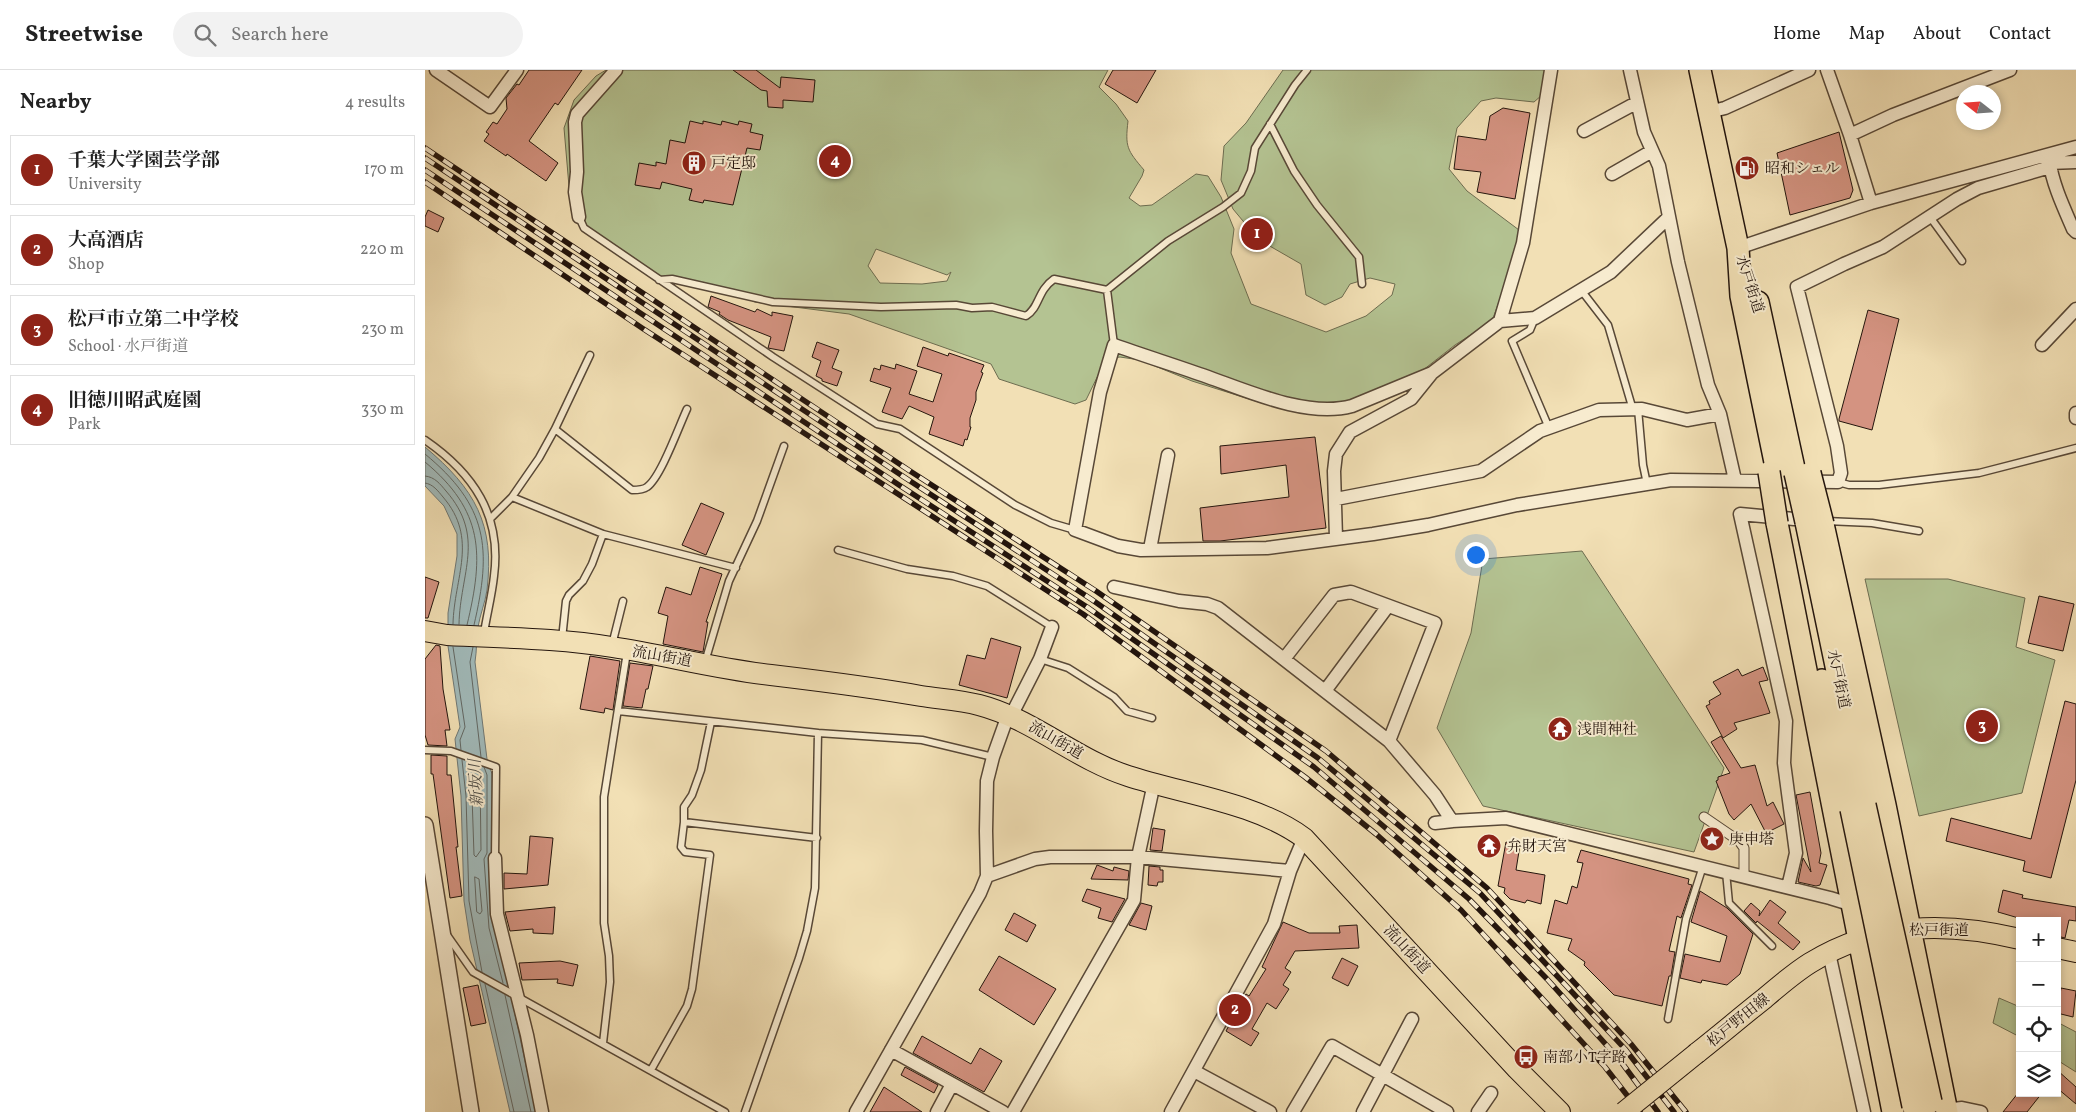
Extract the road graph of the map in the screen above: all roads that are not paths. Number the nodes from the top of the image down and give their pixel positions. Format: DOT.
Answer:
graph roads {
  1 [pos="435,70"];
  2 [pos="517,70"];
  3 [pos="616,70"];
  4 [pos="1307,70"];
  5 [pos="1551,70"];
  6 [pos="1629,70"];
  7 [pos="1699,70"];
  8 [pos="1809,70"];
  9 [pos="1827,70"];
  10 [pos="2009,70"];
  11 [pos="1636,103"];
  12 [pos="1709,112"];
  13 [pos="1270,124"];
  14 [pos="1584,131"];
  15 [pos="1850,135"];
  16 [pos="2076,147"];
  17 [pos="1652,151"];
  18 [pos="2049,162"];
  19 [pos="2076,162"];
  20 [pos="1612,174"];
  21 [pos="1871,203"];
  22 [pos="579,217"];
  23 [pos="1669,217"];
  24 [pos="1930,217"];
  25 [pos="2076,232"];
  26 [pos="1738,248"];
  27 [pos="1962,261"];
  28 [pos="659,280"];
  29 [pos="1362,284"];
  30 [pos="1107,290"];
  31 [pos="1581,290"];
  32 [pos="2076,309"];
  33 [pos="1535,318"];
  34 [pos="1500,321"];
  35 [pos="1114,345"];
  36 [pos="2042,345"];
  37 [pos="590,355"];
  38 [pos="1433,373"];
  39 [pos="687,409"];
  40 [pos="1635,409"];
  41 [pos="2076,413"];
  42 [pos="1720,414"];
  43 [pos="2076,418"];
  44 [pos="1776,420"];
  45 [pos="1549,428"];
  46 [pos="555,429"];
  47 [pos="425,440"];
  48 [pos="784,446"];
  49 [pos="2076,448"];
  50 [pos="1168,456"];
  51 [pos="1788,472"];
  52 [pos="1735,480"];
  53 [pos="1838,482"];
  54 [pos="1647,484"];
  55 [pos="512,497"];
  56 [pos="1336,499"];
  57 [pos="491,518"];
  58 [pos="1798,522"];
  59 [pos="1075,530"];
  60 [pos="1919,531"];
  61 [pos="603,534"];
  62 [pos="1336,538"];
  63 [pos="1150,549"];
  64 [pos="838,550"];
  65 [pos="736,568"];
  66 [pos="1114,587"];
  67 [pos="623,601"];
  68 [pos="1388,606"];
  69 [pos="1052,627"];
  70 [pos="426,632"];
  71 [pos="482,637"];
  72 [pos="562,641"];
  73 [pos="619,648"];
  74 [pos="1040,659"];
  75 [pos="1283,659"];
  76 [pos="705,664"];
  77 [pos="1325,691"];
  78 [pos="618,711"];
  79 [pos="1010,715"];
  80 [pos="1151,718"];
  81 [pos="711,722"];
  82 [pos="818,733"];
  83 [pos="1389,741"];
  84 [pos="425,750"];
  85 [pos="993,757"];
  86 [pos="1154,784"];
  87 [pos="1704,817"];
  88 [pos="1453,821"];
  89 [pos="684,822"];
  90 [pos="1435,823"];
  91 [pos="425,825"];
  92 [pos="817,838"];
  93 [pos="1304,838"];
  94 [pos="1138,857"];
  95 [pos="495,858"];
  96 [pos="1703,866"];
  97 [pos="429,867"];
  98 [pos="1290,871"];
  99 [pos="1726,872"];
  100 [pos="987,876"];
  101 [pos="1744,877"];
  102 [pos="1788,887"];
  103 [pos="1853,905"];
  104 [pos="442,928"];
  105 [pos="1909,928"];
  106 [pos="2016,938"];
  107 [pos="1859,939"];
  108 [pos="1772,946"];
  109 [pos="2061,949"];
  110 [pos="2076,952"];
  111 [pos="1829,953"];
  112 [pos="517,996"];
  113 [pos="1412,1018"];
  114 [pos="1668,1019"];
  115 [pos="603,1042"];
  116 [pos="891,1050"];
  117 [pos="651,1070"];
  118 [pos="1195,1071"];
  119 [pos="1383,1075"];
  120 [pos="952,1084"];
  121 [pos="1491,1093"];
  122 [pos="1926,1109"];
  123 [pos="470,1111"];
  124 [pos="542,1112"];
  125 [pos="725,1112"];
  126 [pos="745,1112"];
  127 [pos="856,1112"];
  128 [pos="937,1112"];
  129 [pos="1003,1112"];
  130 [pos="1013,1112"];
  131 [pos="1171,1112"];
  132 [pos="1270,1112"];
  133 [pos="1293,1112"];
  134 [pos="1363,1112"];
  135 [pos="1447,1112"];
  136 [pos="1478,1112"];
  137 [pos="1560,1112"];
  138 [pos="1624,1112"];
  139 [pos="1864,1112"];
  140 [pos="1981,1112"];
  1 -- 2 [label="street"];
  3 -- 22 [label="street"];
  4 -- 13 [label="lane"];
  5 -- 34 [label="street"];
  6 -- 11 [label="street"];
  7 -- 12 [label="highway, 水戸街道"];
  8 -- 12 [label="street"];
  9 -- 15 [label="street"];
  10 -- 15 [label="street"];
  11 -- 14 [label="street"];
  11 -- 17 [label="street"];
  12 -- 26 [label="highway, 水戸街道"];
  13 -- 29 [label="lane"];
  13 -- 30 [label="lane"];
  15 -- 21 [label="street"];
  16 -- 18 [label="street"];
  17 -- 20 [label="street"];
  17 -- 23 [label="street"];
  18 -- 19 [label="street"];
  18 -- 21 [label="street"];
  18 -- 24 [label="street"];
  18 -- 25 [label="street"];
  21 -- 26 [label="street"];
  22 -- 28 [label="lane"];
  23 -- 31 [label="street"];
  23 -- 42 [label="street"];
  24 -- 27 [label="lane"];
  24 -- 53 [label="street"];
  26 -- 44 [label="highway, 水戸街道"];
  28 -- 30 [label="lane"];
  28 -- 59 [label="lane"];
  30 -- 35 [label="lane"];
  31 -- 33 [label="street"];
  31 -- 40 [label="lane"];
  32 -- 36 [label="street"];
  33 -- 34 [label="street"];
  33 -- 45 [label="lane"];
  34 -- 38 [label="street"];
  35 -- 38 [label="street"];
  35 -- 59 [label="street"];
  37 -- 46 [label="lane"];
  38 -- 56 [label="street"];
  39 -- 46 [label="lane"];
  40 -- 42 [label="street"];
  40 -- 45 [label="street"];
  40 -- 54 [label="lane"];
  41 -- 43 [label="street"];
  42 -- 52 [label="street"];
  44 -- 51 [label="highway, 水戸街道"];
  44 -- 51 [label="highway"];
  45 -- 56 [label="street"];
  46 -- 55 [label="lane"];
  47 -- 57 [label="lane"];
  48 -- 65 [label="lane"];
  49 -- 53 [label="lane"];
  50 -- 63 [label="street"];
  51 -- 58 [label="highway, bridge"];
  51 -- 58 [label="highway, 水戸街道"];
  52 -- 53 [label="street"];
  52 -- 54 [label="street"];
  54 -- 62 [label="street"];
  55 -- 57 [label="lane"];
  55 -- 61 [label="lane"];
  56 -- 62 [label="street"];
  57 -- 71 [label="lane"];
  58 -- 60 [label="lane"];
  58 -- 102 [label="street"];
  58 -- 103 [label="highway"];
  58 -- 105 [label="highway"];
  58 -- 122 [label="highway, 水戸街道, bridge"];
  59 -- 63 [label="street"];
  61 -- 65 [label="lane"];
  61 -- 72 [label="lane"];
  62 -- 63 [label="street"];
  64 -- 69 [label="lane"];
  65 -- 76 [label="lane"];
  66 -- 75 [label="street"];
  67 -- 73 [label="lane"];
  68 -- 75 [label="street"];
  68 -- 77 [label="street"];
  68 -- 83 [label="street"];
  69 -- 74 [label="street"];
  70 -- 71 [label="main road, 流山街道"];
  71 -- 72 [label="main road, 流山街道"];
  72 -- 73 [label="main road, 流山街道"];
  73 -- 76 [label="main road, 流山街道"];
  73 -- 78 [label="lane"];
  74 -- 79 [label="street"];
  74 -- 80 [label="lane"];
  75 -- 77 [label="street"];
  76 -- 79 [label="main road, 流山街道"];
  77 -- 83 [label="street"];
  78 -- 81 [label="lane"];
  78 -- 115 [label="lane"];
  79 -- 85 [label="street"];
  79 -- 86 [label="main road, 流山街道"];
  81 -- 82 [label="lane"];
  81 -- 89 [label="lane"];
  82 -- 85 [label="lane"];
  82 -- 92 [label="lane"];
  83 -- 88 [label="street"];
  84 -- 95 [label="lane"];
  85 -- 100 [label="street"];
  86 -- 93 [label="main road, 流山街道"];
  86 -- 94 [label="street"];
  87 -- 101 [label="street"];
  88 -- 90 [label="street"];
  88 -- 96 [label="street"];
  89 -- 92 [label="lane"];
  89 -- 117 [label="lane"];
  91 -- 97 [label="street"];
  92 -- 126 [label="lane"];
  93 -- 98 [label="street"];
  93 -- 137 [label="main road, 流山街道"];
  94 -- 98 [label="street"];
  94 -- 100 [label="street"];
  94 -- 130 [label="street"];
  95 -- 112 [label="street"];
  96 -- 99 [label="street"];
  96 -- 114 [label="lane"];
  97 -- 104 [label="street"];
  98 -- 118 [label="street"];
  99 -- 101 [label="street"];
  99 -- 108 [label="lane"];
  100 -- 116 [label="street"];
  101 -- 102 [label="street"];
  102 -- 103 [label="street"];
  103 -- 105 [label="street"];
  103 -- 107 [label="highway"];
  104 -- 112 [label="lane"];
  104 -- 123 [label="street"];
  105 -- 106 [label="main road, 松戸街道"];
  105 -- 107 [label="main road, 松戸街道"];
  105 -- 122 [label="highway"];
  107 -- 111 [label="main road, 松戸野田線"];
  107 -- 122 [label="highway"];
  109 -- 110 [label="main road"];
  111 -- 138 [label="main road, 松戸野田線, bridge"];
  111 -- 139 [label="street"];
  112 -- 115 [label="lane"];
  112 -- 124 [label="street"];
  113 -- 119 [label="street"];
  115 -- 117 [label="lane"];
  116 -- 120 [label="street"];
  116 -- 127 [label="street"];
  117 -- 125 [label="lane"];
  118 -- 131 [label="street"];
  118 -- 132 [label="street"];
  119 -- 133 [label="street"];
  119 -- 134 [label="street"];
  119 -- 135 [label="street"];
  120 -- 128 [label="street"];
  120 -- 129 [label="street"];
  121 -- 136 [label="street"];
  122 -- 140 [label="street"];
}
